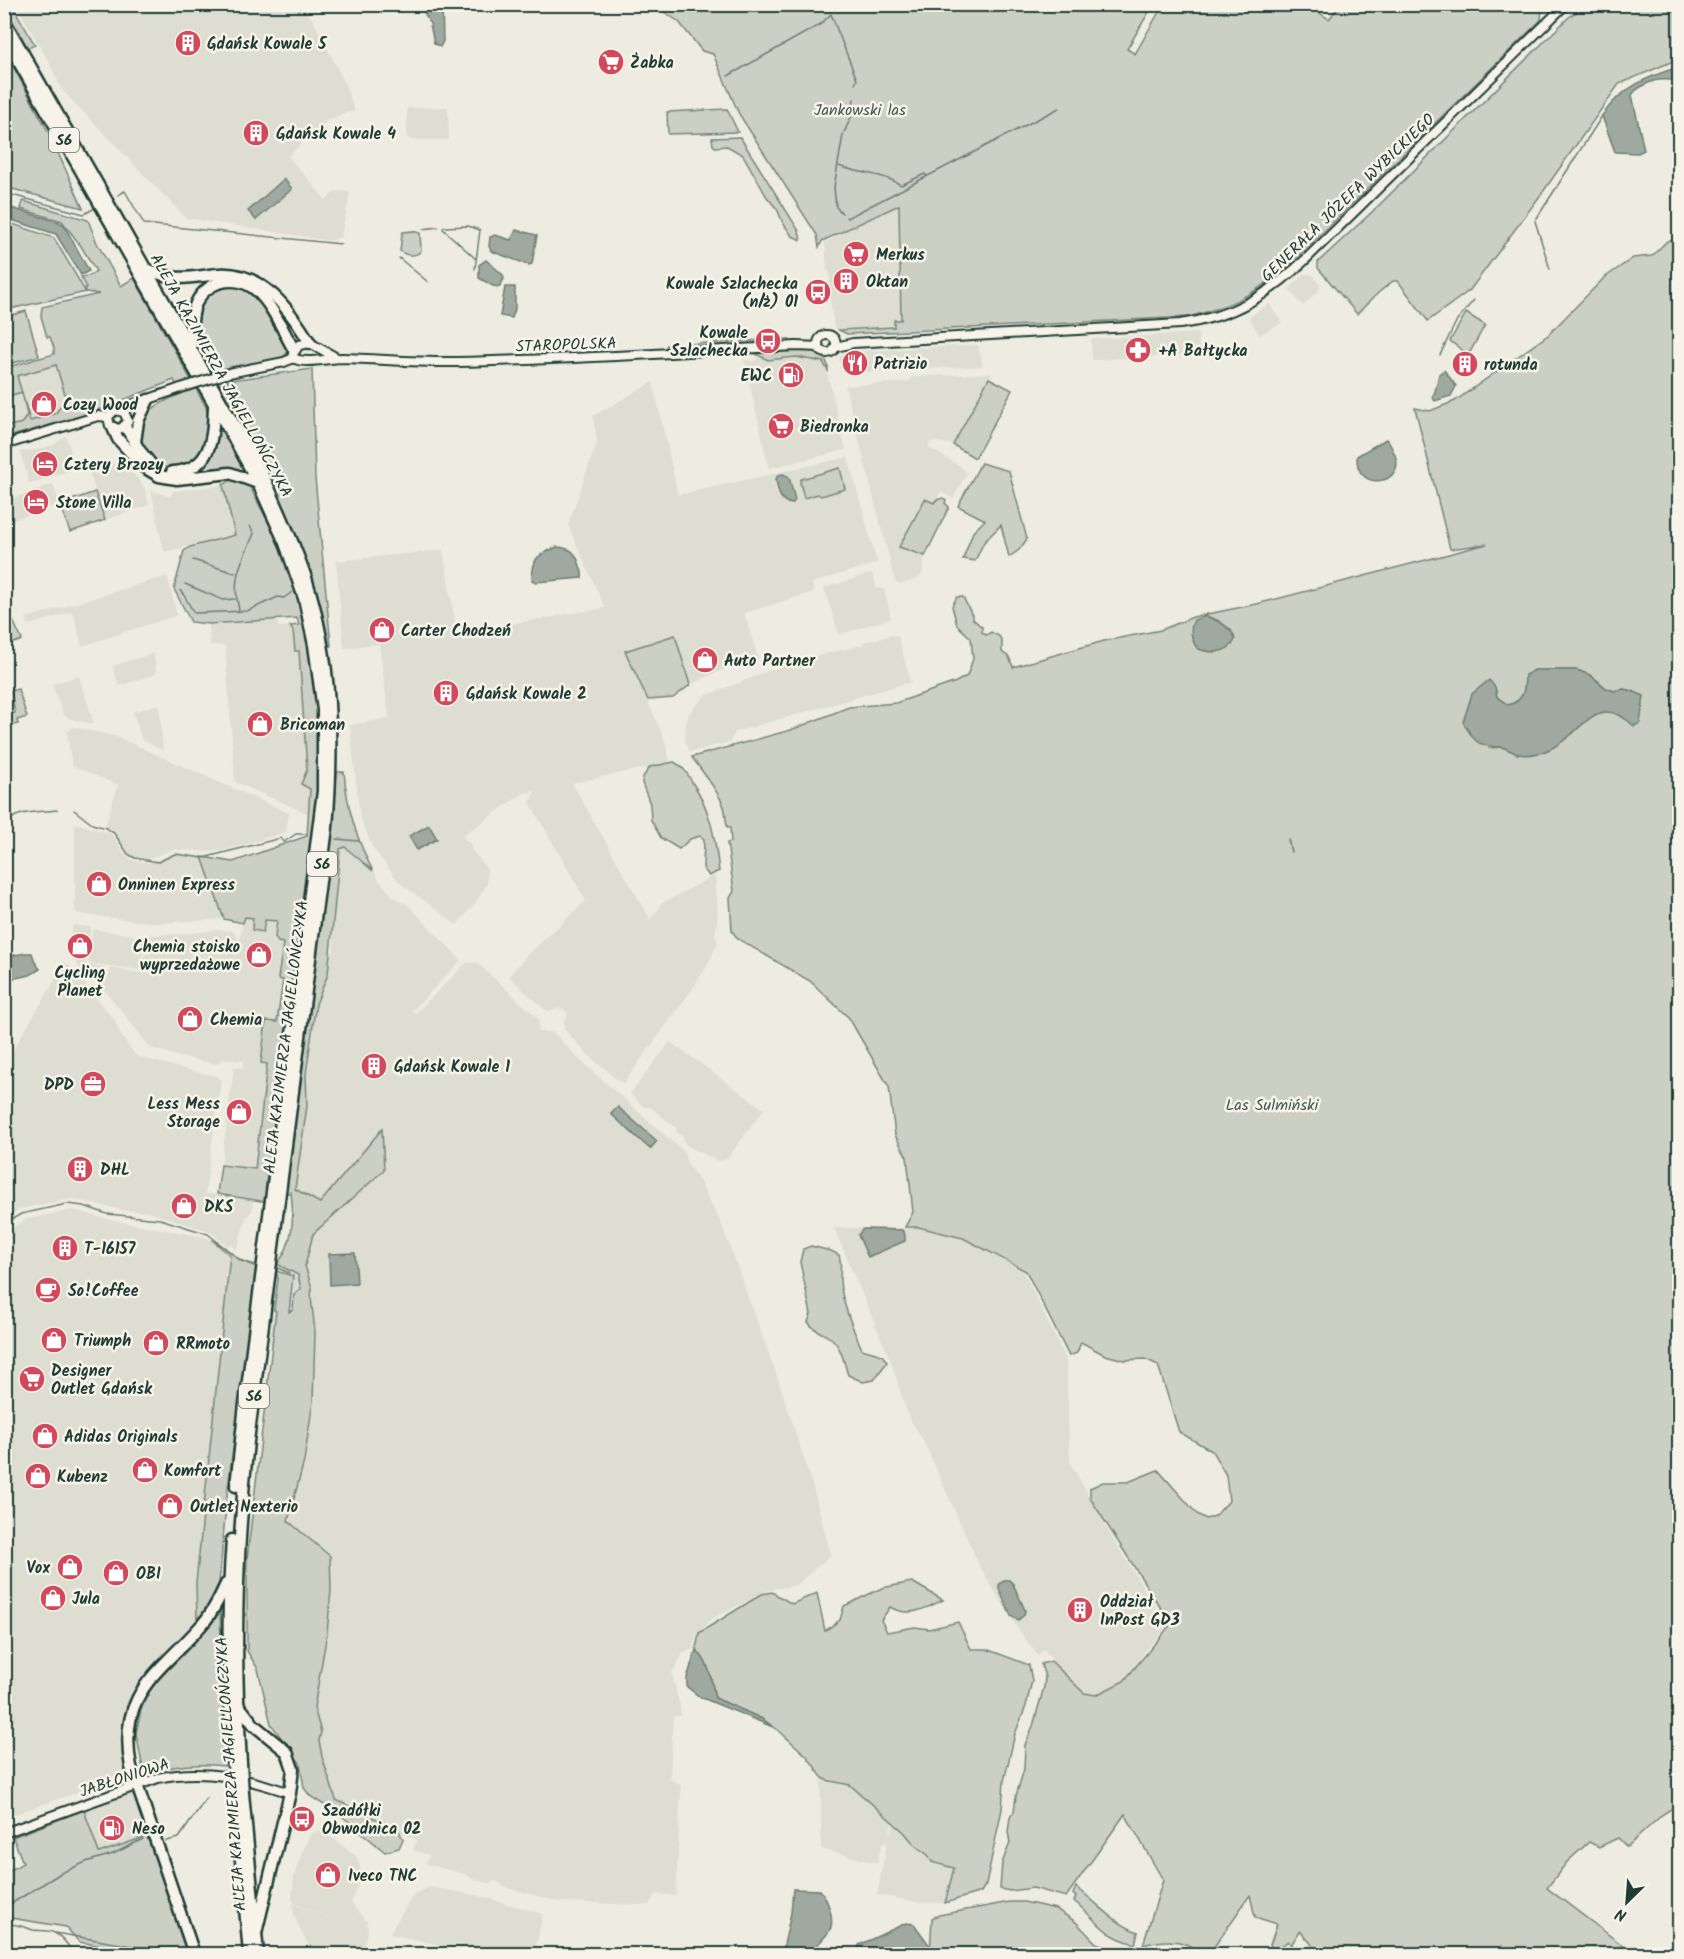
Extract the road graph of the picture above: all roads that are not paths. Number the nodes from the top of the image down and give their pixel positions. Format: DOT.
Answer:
graph roads {
  1 [pos="1566,4"];
  2 [pos="4,20"];
  3 [pos="4,36"];
  4 [pos="147,269"];
  5 [pos="835,343"];
  6 [pos="819,344"];
  7 [pos="312,345"];
  8 [pos="191,346"];
  9 [pos="294,354"];
  10 [pos="338,358"];
  11 [pos="314,360"];
  12 [pos="148,400"];
  13 [pos="214,404"];
  14 [pos="124,412"];
  15 [pos="108,417"];
  16 [pos="125,426"];
  17 [pos="113,428"];
  18 [pos="135,442"];
  19 [pos="4,446"];
  20 [pos="258,483"];
  21 [pos="228,1580"];
  22 [pos="237,1703"];
  23 [pos="237,1762"];
  24 [pos="136,1786"];
  25 [pos="239,1791"];
  26 [pos="290,1793"];
  27 [pos="4,1833"];
  28 [pos="256,1933"];
  29 [pos="194,1954"];
  30 [pos="249,1954"];
  31 [pos="258,1954"];
  1 -- 5 [label="main road, GENERAŁA JÓZEFA WYBICKIEGO"];
  2 -- 4 [label="highway, ALEJA KAZIMIERZA JAGIELLOŃCZYKA / S6"];
  3 -- 13 [label="highway, ALEJA KAZIMIERZA JAGIELLOŃCZYKA / S6"];
  4 -- 7 [label="highway"];
  4 -- 8 [label="highway, ALEJA KAZIMIERZA JAGIELLOŃCZYKA / S6"];
  5 -- 6 [label="main road"];
  5 -- 6 [label="main road"];
  6 -- 10 [label="main road, STAROPOLSKA"];
  7 -- 9 [label="main road"];
  7 -- 10 [label="main road, STAROPOLSKA"];
  7 -- 11 [label="main road"];
  8 -- 9 [label="highway"];
  8 -- 22 [label="highway, ALEJA KAZIMIERZA JAGIELLOŃCZYKA / S6"];
  9 -- 11 [label="main road"];
  9 -- 12 [label="main road, bridge"];
  10 -- 11 [label="main road, STAROPOLSKA"];
  12 -- 14 [label="main road"];
  12 -- 18 [label="highway"];
  13 -- 18 [label="highway"];
  13 -- 20 [label="highway, ALEJA KAZIMIERZA JAGIELLOŃCZYKA / S6"];
  14 -- 15 [label="main road"];
  14 -- 16 [label="main road"];
  15 -- 17 [label="main road"];
  15 -- 19 [label="main road"];
  16 -- 17 [label="main road"];
  16 -- 18 [label="highway"];
  17 -- 20 [label="highway"];
  20 -- 21 [label="highway, ALEJA KAZIMIERZA JAGIELLOŃCZYKA / S6"];
  21 -- 23 [label="highway, ALEJA KAZIMIERZA JAGIELLOŃCZYKA / S6"];
  21 -- 24 [label="highway"];
  22 -- 23 [label="highway, ALEJA KAZIMIERZA JAGIELLOŃCZYKA / S6"];
  22 -- 26 [label="highway"];
  23 -- 25 [label="highway, ALEJA KAZIMIERZA JAGIELLOŃCZYKA / S6, bridge"];
  24 -- 26 [label="main road, JABŁONIOWA"];
  24 -- 27 [label="main road, JABŁONIOWA"];
  24 -- 29 [label="highway"];
  25 -- 28 [label="highway, ALEJA KAZIMIERZA JAGIELLOŃCZYKA / S6"];
  25 -- 30 [label="highway, ALEJA KAZIMIERZA JAGIELLOŃCZYKA / S6"];
  26 -- 28 [label="highway"];
  28 -- 31 [label="highway, ALEJA KAZIMIERZA JAGIELLOŃCZYKA / S6"];
}
